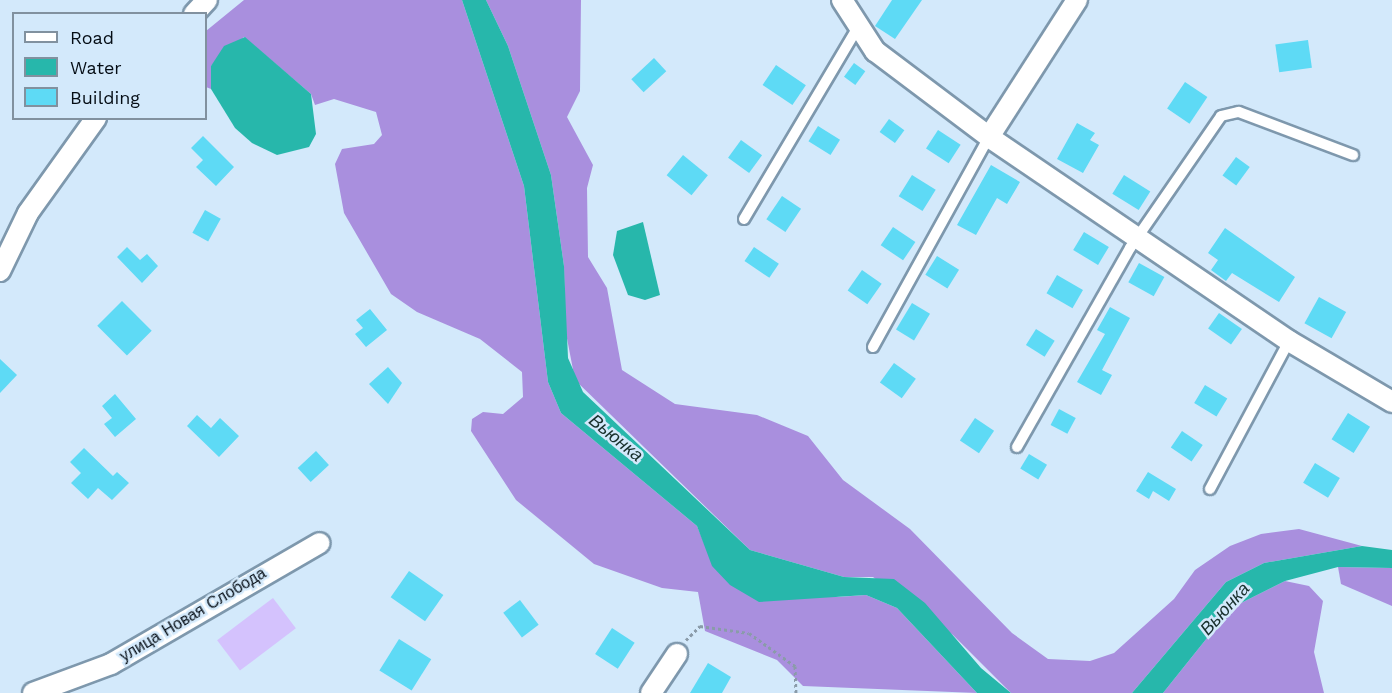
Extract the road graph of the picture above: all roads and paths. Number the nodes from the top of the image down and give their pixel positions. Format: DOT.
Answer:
graph roads {
  1 [pos="207,0"];
  2 [pos="842,0"];
  3 [pos="1077,0"];
  4 [pos="196,12"];
  5 [pos="857,29"];
  6 [pos="95,120"];
  7 [pos="989,137"];
  8 [pos="1353,155"];
  9 [pos="744,219"];
  10 [pos="1139,239"];
  11 [pos="0,271"];
  12 [pos="1289,341"];
  13 [pos="873,347"];
  14 [pos="1392,402"];
  15 [pos="1017,447"];
  16 [pos="1210,489"];
  17 [pos="320,543"];
  18 [pos="677,654"];
  19 [pos="67,688"];
  20 [pos="33,693"];
  21 [pos="651,693"];
  22 [pos="796,693"];
  1 -- 4 [label="street"];
  2 -- 5 [label="street"];
  3 -- 7 [label="street"];
  5 -- 7 [label="street"];
  5 -- 9 [label="lane"];
  6 -- 11 [label="street"];
  7 -- 10 [label="street"];
  7 -- 13 [label="lane"];
  8 -- 10 [label="lane"];
  10 -- 12 [label="street"];
  10 -- 15 [label="lane"];
  12 -- 14 [label="street"];
  12 -- 16 [label="lane"];
  17 -- 19 [label="street, улица Новая Слобода"];
  18 -- 21 [label="street"];
  18 -- 22 [label="path"];
  19 -- 20 [label="street, улица Новая Слобода"];
}
